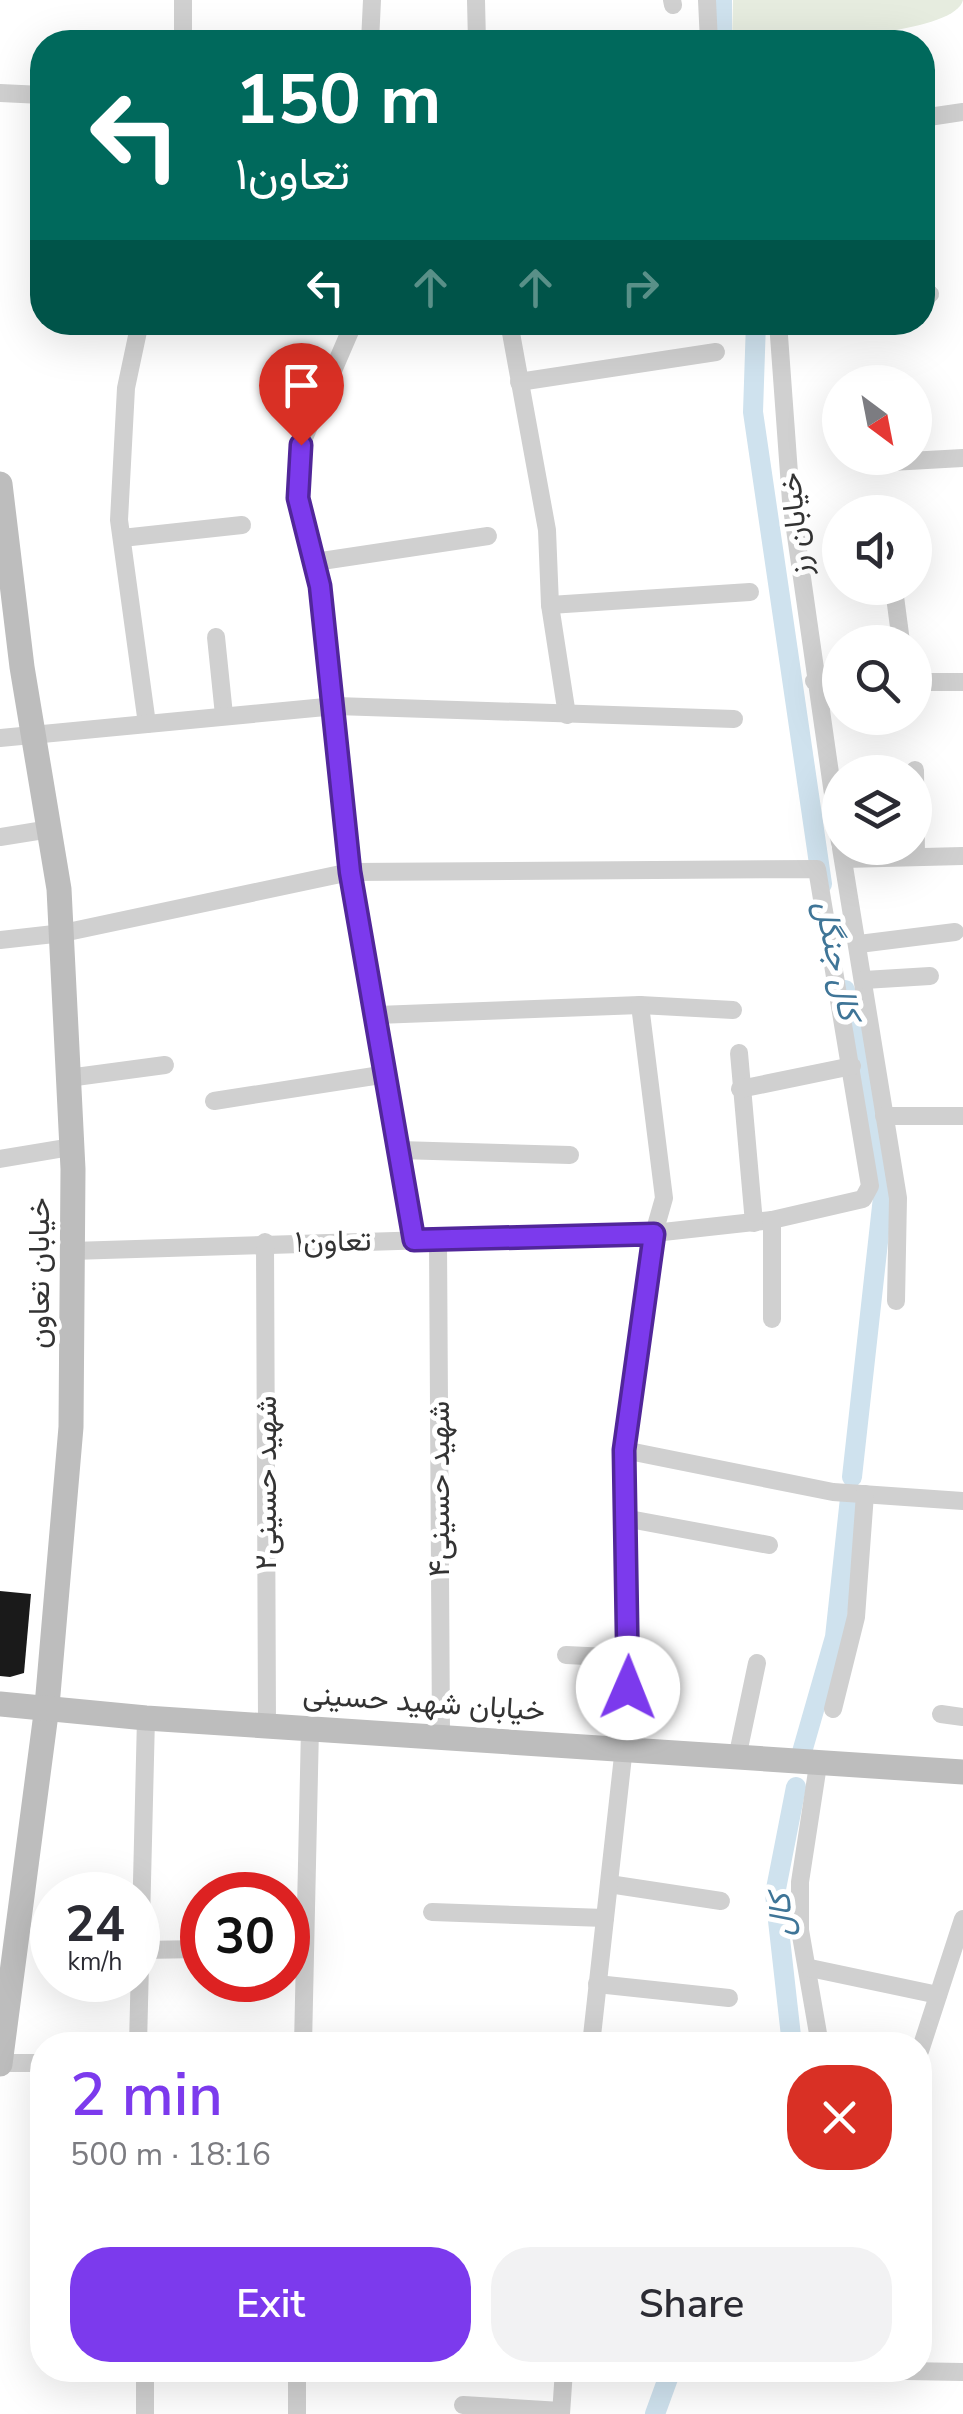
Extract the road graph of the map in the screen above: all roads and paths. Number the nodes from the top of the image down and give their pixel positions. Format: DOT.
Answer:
graph roads {
  1 [pos="184,0"];
  2 [pos="372,0"];
  3 [pos="476,0"];
  4 [pos="707,0"];
  5 [pos="183,30"];
  6 [pos="371,30"];
  7 [pos="477,30"];
  8 [pos="708,30"];
  9 [pos="0,93"];
  10 [pos="30,94"];
  11 [pos="137,335"];
  12 [pos="348,335"];
  13 [pos="511,335"];
  14 [pos="779,335"];
  15 [pos="716,352"];
  16 [pos="519,382"];
  17 [pos="963,458"];
  18 [pos="932,459"];
  19 [pos="0,484"];
  20 [pos="242,525"];
  21 [pos="488,536"];
  22 [pos="122,538"];
  23 [pos="314,562"];
  24 [pos="750,592"];
  25 [pos="550,605"];
  26 [pos="216,637"];
  27 [pos="814,681"];
  28 [pos="822,681"];
  29 [pos="932,682"];
  30 [pos="963,682"];
  31 [pos="336,706"];
  32 [pos="224,715"];
  33 [pos="567,715"];
  34 [pos="734,719"];
  35 [pos="147,724"];
  36 [pos="36,735"];
  37 [pos="0,738"];
  38 [pos="826,755"];
  39 [pos="50,828"];
  40 [pos="0,837"];
  41 [pos="932,856"];
  42 [pos="963,856"];
  43 [pos="845,865"];
  44 [pos="350,872"];
  45 [pos="954,932"];
  46 [pos="63,933"];
  47 [pos="0,940"];
  48 [pos="858,944"];
  49 [pos="930,976"];
  50 [pos="864,980"];
  51 [pos="640,1005"];
  52 [pos="734,1010"];
  53 [pos="377,1015"];
  54 [pos="739,1053"];
  55 [pos="165,1065"];
  56 [pos="852,1066"];
  57 [pos="386,1074"];
  58 [pos="68,1078"];
  59 [pos="740,1089"];
  60 [pos="214,1101"];
  61 [pos="884,1116"];
  62 [pos="963,1116"];
  63 [pos="71,1147"];
  64 [pos="399,1150"];
  65 [pos="570,1155"];
  66 [pos="0,1159"];
  67 [pos="763,1222"];
  68 [pos="654,1234"];
  69 [pos="414,1240"];
  70 [pos="438,1241"];
  71 [pos="266,1242"];
  72 [pos="72,1251"];
  73 [pos="896,1301"];
  74 [pos="772,1319"];
  75 [pos="624,1450"];
  76 [pos="865,1494"];
  77 [pos="963,1501"];
  78 [pos="624,1518"];
  79 [pos="769,1545"];
  80 [pos="566,1655"];
  81 [pos="629,1658"];
  82 [pos="758,1664"];
  83 [pos="0,1704"];
  84 [pos="47,1706"];
  85 [pos="833,1709"];
  86 [pos="941,1714"];
  87 [pos="146,1718"];
  88 [pos="963,1718"];
  89 [pos="267,1723"];
  90 [pos="310,1728"];
  91 [pos="441,1736"];
  92 [pos="624,1747"];
  93 [pos="736,1758"];
  94 [pos="818,1765"];
  95 [pos="963,1772"];
  96 [pos="143,1872"];
  97 [pos="302,1872"];
  98 [pos="608,1884"];
  99 [pos="721,1901"];
  100 [pos="432,1912"];
  101 [pos="605,1918"];
  102 [pos="963,1919"];
  103 [pos="810,1968"];
  104 [pos="598,1984"];
  105 [pos="938,1995"];
  106 [pos="729,1998"];
  107 [pos="139,2002"];
  108 [pos="300,2002"];
  109 [pos="138,2032"];
  110 [pos="302,2032"];
  111 [pos="592,2032"];
  112 [pos="818,2032"];
  113 [pos="926,2032"];
  114 [pos="30,2062"];
  115 [pos="0,2063"];
  116 [pos="932,2371"];
  117 [pos="963,2372"];
  118 [pos="145,2382"];
  119 [pos="297,2382"];
  120 [pos="563,2382"];
  121 [pos="464,2405"];
  122 [pos="561,2412"];
  123 [pos="145,2414"];
  124 [pos="296,2414"];
  1 -- 5 [label="street"];
  2 -- 6 [label="street"];
  3 -- 7 [label="street"];
  4 -- 8 [label="street"];
  9 -- 10 [label="street"];
  11 -- 22 [label="street"];
  12 -- 23 [label="street"];
  13 -- 16 [label="street"];
  14 -- 27 [label="street, خیابان رز"];
  15 -- 16 [label="street"];
  16 -- 25 [label="street"];
  17 -- 18 [label="street"];
  19 -- 36 [label="street, خیابان تعاون"];
  20 -- 22 [label="street"];
  21 -- 23 [label="street"];
  22 -- 35 [label="street"];
  23 -- 31 [label="street"];
  24 -- 25 [label="street"];
  25 -- 33 [label="street"];
  26 -- 32 [label="street"];
  27 -- 28 [label="street"];
  27 -- 38 [label="street, خیابان رز"];
  29 -- 30 [label="street"];
  31 -- 32 [label="street"];
  31 -- 33 [label="street"];
  31 -- 44 [label="street"];
  32 -- 35 [label="street"];
  33 -- 34 [label="street"];
  35 -- 36 [label="street"];
  36 -- 37 [label="street"];
  36 -- 39 [label="street, خیابان تعاون"];
  39 -- 40 [label="street"];
  39 -- 46 [label="street, خیابان تعاون"];
  41 -- 42 [label="street"];
  43 -- 48 [label="street, خیابان رز"];
  44 -- 46 [label="street"];
  44 -- 53 [label="street"];
  44 -- 56 [label="street"];
  45 -- 48 [label="street"];
  46 -- 47 [label="street"];
  46 -- 58 [label="street, خیابان تعاون"];
  48 -- 50 [label="street, خیابان رز"];
  49 -- 50 [label="street"];
  50 -- 61 [label="street, خیابان رز"];
  51 -- 52 [label="street"];
  51 -- 53 [label="street"];
  51 -- 68 [label="street"];
  53 -- 57 [label="street"];
  54 -- 59 [label="street"];
  55 -- 58 [label="street"];
  56 -- 59 [label="street"];
  56 -- 67 [label="street, تعاون۱"];
  57 -- 60 [label="street"];
  57 -- 64 [label="street"];
  58 -- 63 [label="street, خیابان تعاون"];
  59 -- 67 [label="street"];
  61 -- 62 [label="street"];
  61 -- 73 [label="street, خیابان رز"];
  63 -- 66 [label="street"];
  63 -- 72 [label="street, خیابان تعاون"];
  64 -- 65 [label="street"];
  64 -- 69 [label="street"];
  67 -- 68 [label="street, تعاون۱"];
  67 -- 74 [label="street"];
  68 -- 70 [label="street, تعاون۱"];
  68 -- 75 [label="street"];
  69 -- 70 [label="street, تعاون۱"];
  69 -- 71 [label="street, تعاون۱"];
  70 -- 91 [label="street, شهید حسینی۴"];
  71 -- 72 [label="street, تعاون۱"];
  71 -- 89 [label="street, شهید حسینی۲"];
  72 -- 84 [label="street, خیابان تعاون"];
  75 -- 76 [label="street"];
  75 -- 78 [label="street"];
  76 -- 77 [label="street"];
  76 -- 85 [label="street"];
  78 -- 79 [label="street"];
  78 -- 81 [label="street"];
  80 -- 81 [label="street"];
  81 -- 92 [label="street"];
  82 -- 93 [label="street"];
  83 -- 84 [label="street, خیابان شهید حسینی"];
  84 -- 87 [label="street, خیابان شهید حسینی"];
  84 -- 115 [label="street, خیابان تعاون"];
  86 -- 88 [label="street"];
  87 -- 89 [label="street, خیابان شهید حسینی"];
  87 -- 96 [label="street"];
  89 -- 90 [label="street, خیابان شهید حسینی"];
  90 -- 91 [label="street, خیابان شهید حسینی"];
  90 -- 97 [label="street"];
  91 -- 92 [label="street, خیابان شهید حسینی"];
  92 -- 93 [label="street, خیابان شهید حسینی"];
  92 -- 98 [label="street"];
  93 -- 94 [label="street, خیابان شهید حسینی"];
  94 -- 95 [label="street, خیابان شهید حسینی"];
  94 -- 103 [label="street"];
  98 -- 99 [label="street"];
  98 -- 101 [label="street"];
  100 -- 101 [label="street"];
  101 -- 104 [label="street"];
  102 -- 105 [label="street"];
  103 -- 105 [label="street"];
  103 -- 112 [label="street"];
  104 -- 106 [label="street"];
  104 -- 111 [label="street"];
  105 -- 113 [label="street"];
  107 -- 109 [label="street"];
  108 -- 110 [label="street"];
  114 -- 115 [label="street"];
  116 -- 117 [label="street"];
  118 -- 123 [label="street"];
  119 -- 124 [label="street"];
  120 -- 122 [label="street"];
  121 -- 122 [label="street"];
}
